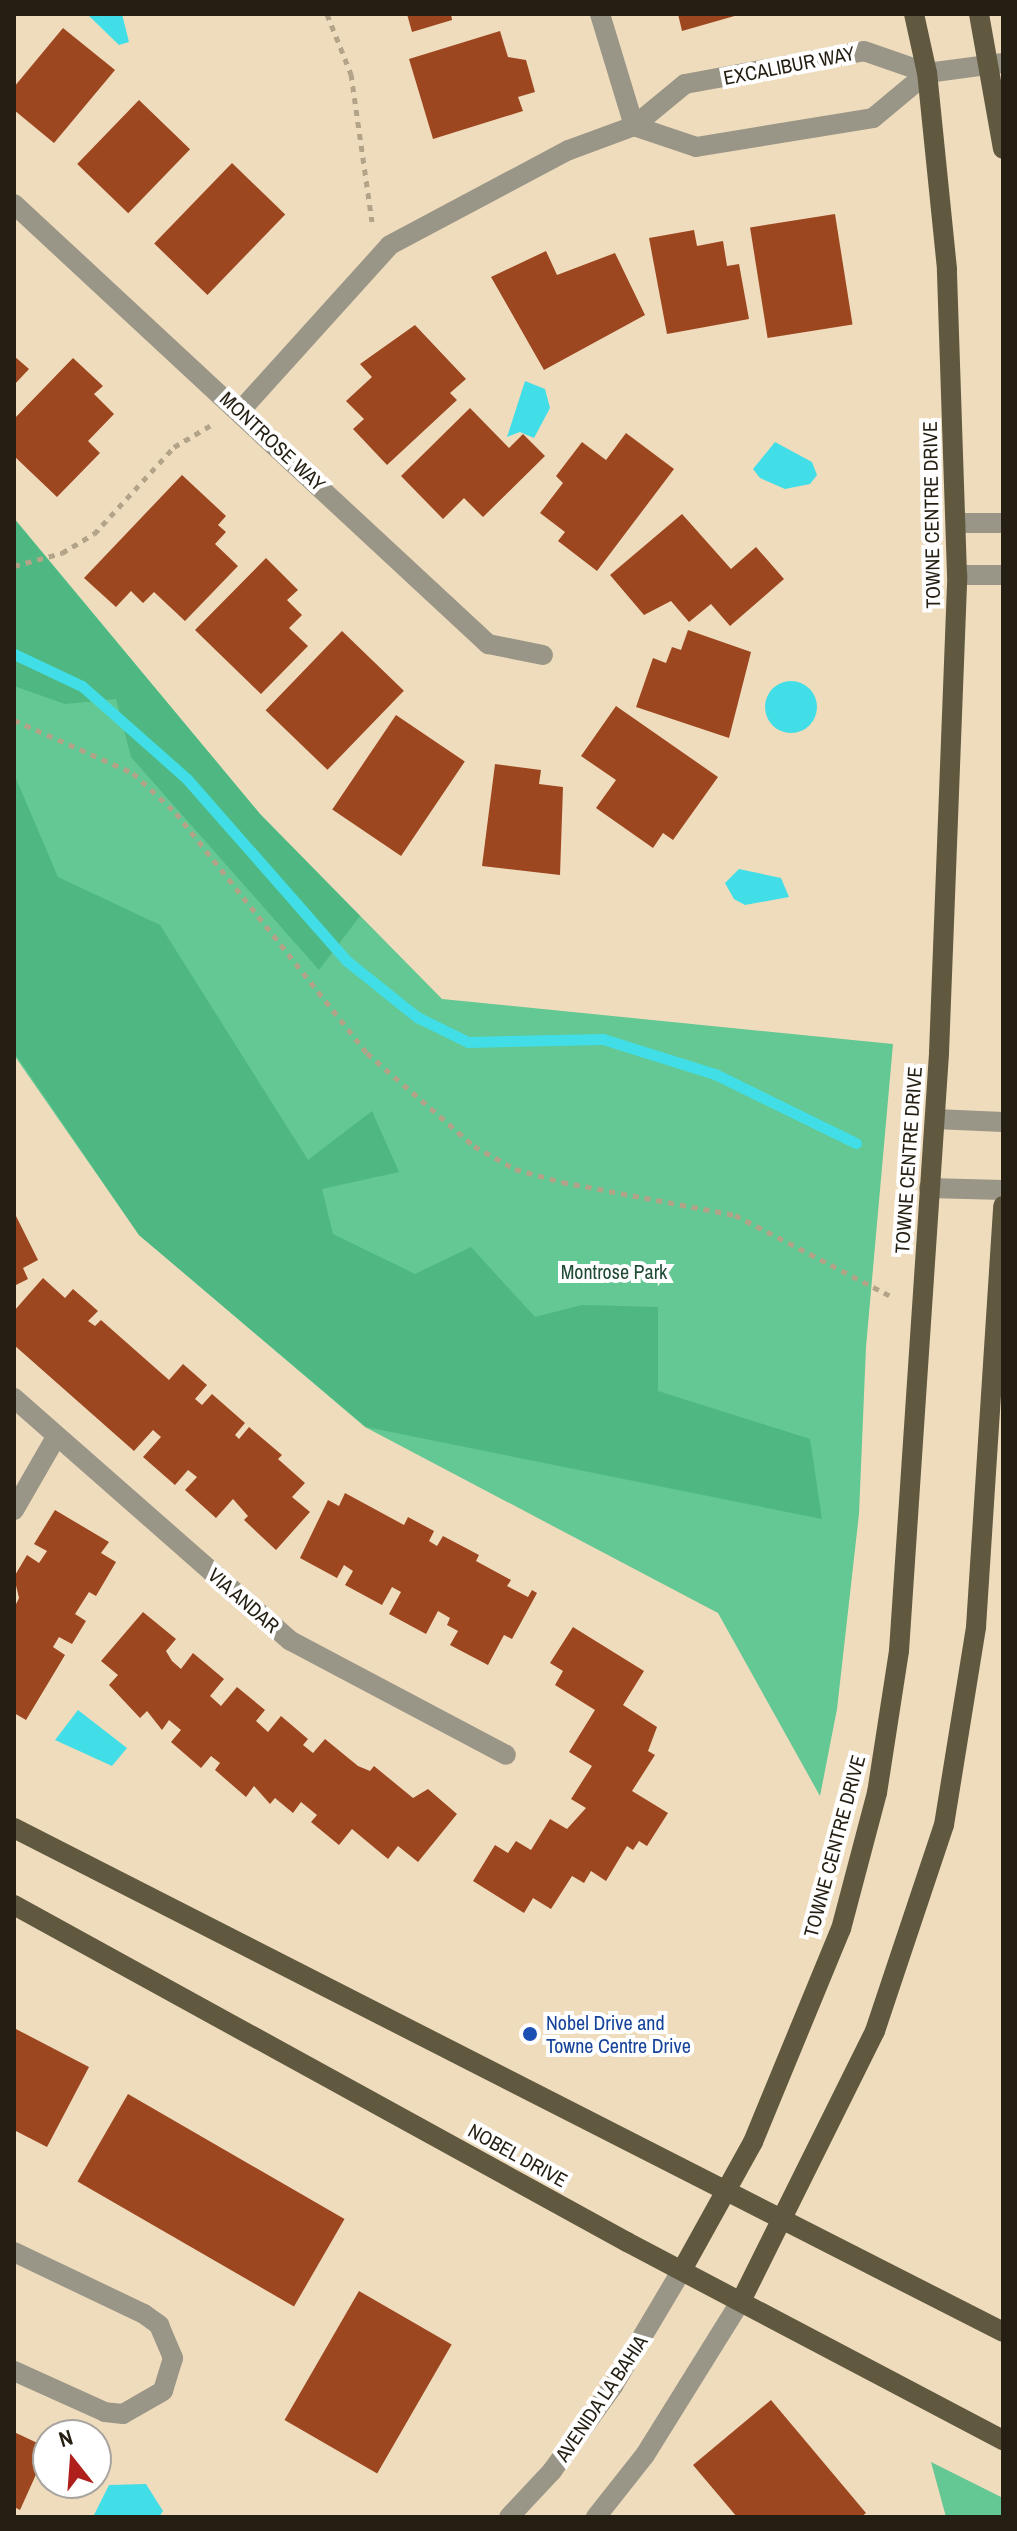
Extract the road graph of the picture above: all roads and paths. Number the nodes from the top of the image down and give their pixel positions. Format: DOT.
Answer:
graph roads {
  1 [pos="327,14"];
  2 [pos="600,14"];
  3 [pos="914,14"];
  4 [pos="979,14"];
  5 [pos="996,64"];
  6 [pos="927,73"];
  7 [pos="634,126"];
  8 [pos="1003,149"];
  9 [pos="14,204"];
  10 [pos="390,245"];
  11 [pos="241,410"];
  12 [pos="957,523"];
  13 [pos="1003,523"];
  14 [pos="14,566"];
  15 [pos="957,575"];
  16 [pos="1003,575"];
  17 [pos="543,655"];
  18 [pos="14,720"];
  19 [pos="935,1119"];
  20 [pos="1003,1122"];
  21 [pos="929,1188"];
  22 [pos="1003,1190"];
  23 [pos="1003,1206"];
  24 [pos="889,1295"];
  25 [pos="14,1398"];
  26 [pos="56,1437"];
  27 [pos="14,1510"];
  28 [pos="506,1755"];
  29 [pos="14,1828"];
  30 [pos="14,1905"];
  31 [pos="725,2191"];
  32 [pos="783,2219"];
  33 [pos="14,2252"];
  34 [pos="682,2270"];
  35 [pos="741,2301"];
  36 [pos="1003,2332"];
  37 [pos="14,2371"];
  38 [pos="1003,2440"];
  39 [pos="509,2517"];
  40 [pos="596,2517"];
  1 -- 10 [label="path"];
  2 -- 7 [label="street"];
  3 -- 6 [label="main road, TOWNE CENTRE DRIVE"];
  4 -- 5 [label="main road"];
  5 -- 6 [label="street"];
  5 -- 8 [label="main road"];
  6 -- 7 [label="street, EXCALIBUR WAY"];
  6 -- 7 [label="street"];
  6 -- 12 [label="main road, TOWNE CENTRE DRIVE"];
  7 -- 10 [label="street, EXCALIBUR WAY"];
  9 -- 11 [label="street, MONTROSE WAY"];
  10 -- 11 [label="street, EXCALIBUR WAY"];
  11 -- 14 [label="path"];
  11 -- 17 [label="street, MONTROSE WAY"];
  12 -- 13 [label="street"];
  12 -- 15 [label="main road, TOWNE CENTRE DRIVE"];
  15 -- 16 [label="street"];
  15 -- 19 [label="main road, TOWNE CENTRE DRIVE"];
  18 -- 24 [label="path"];
  19 -- 20 [label="street"];
  19 -- 21 [label="main road, TOWNE CENTRE DRIVE"];
  21 -- 22 [label="street"];
  21 -- 31 [label="main road, TOWNE CENTRE DRIVE"];
  23 -- 32 [label="main road"];
  25 -- 26 [label="street, VIA ANDAR"];
  26 -- 27 [label="street"];
  26 -- 28 [label="street, VIA ANDAR"];
  29 -- 31 [label="main road"];
  30 -- 34 [label="main road, NOBEL DRIVE"];
  31 -- 32 [label="main road"];
  31 -- 34 [label="main road, TOWNE CENTRE DRIVE"];
  32 -- 35 [label="main road"];
  32 -- 36 [label="main road"];
  33 -- 37 [label="street"];
  34 -- 35 [label="main road, NOBEL DRIVE"];
  34 -- 39 [label="street, AVENIDA LA BAHIA"];
  35 -- 38 [label="main road, NOBEL DRIVE"];
  35 -- 40 [label="street"];
}
